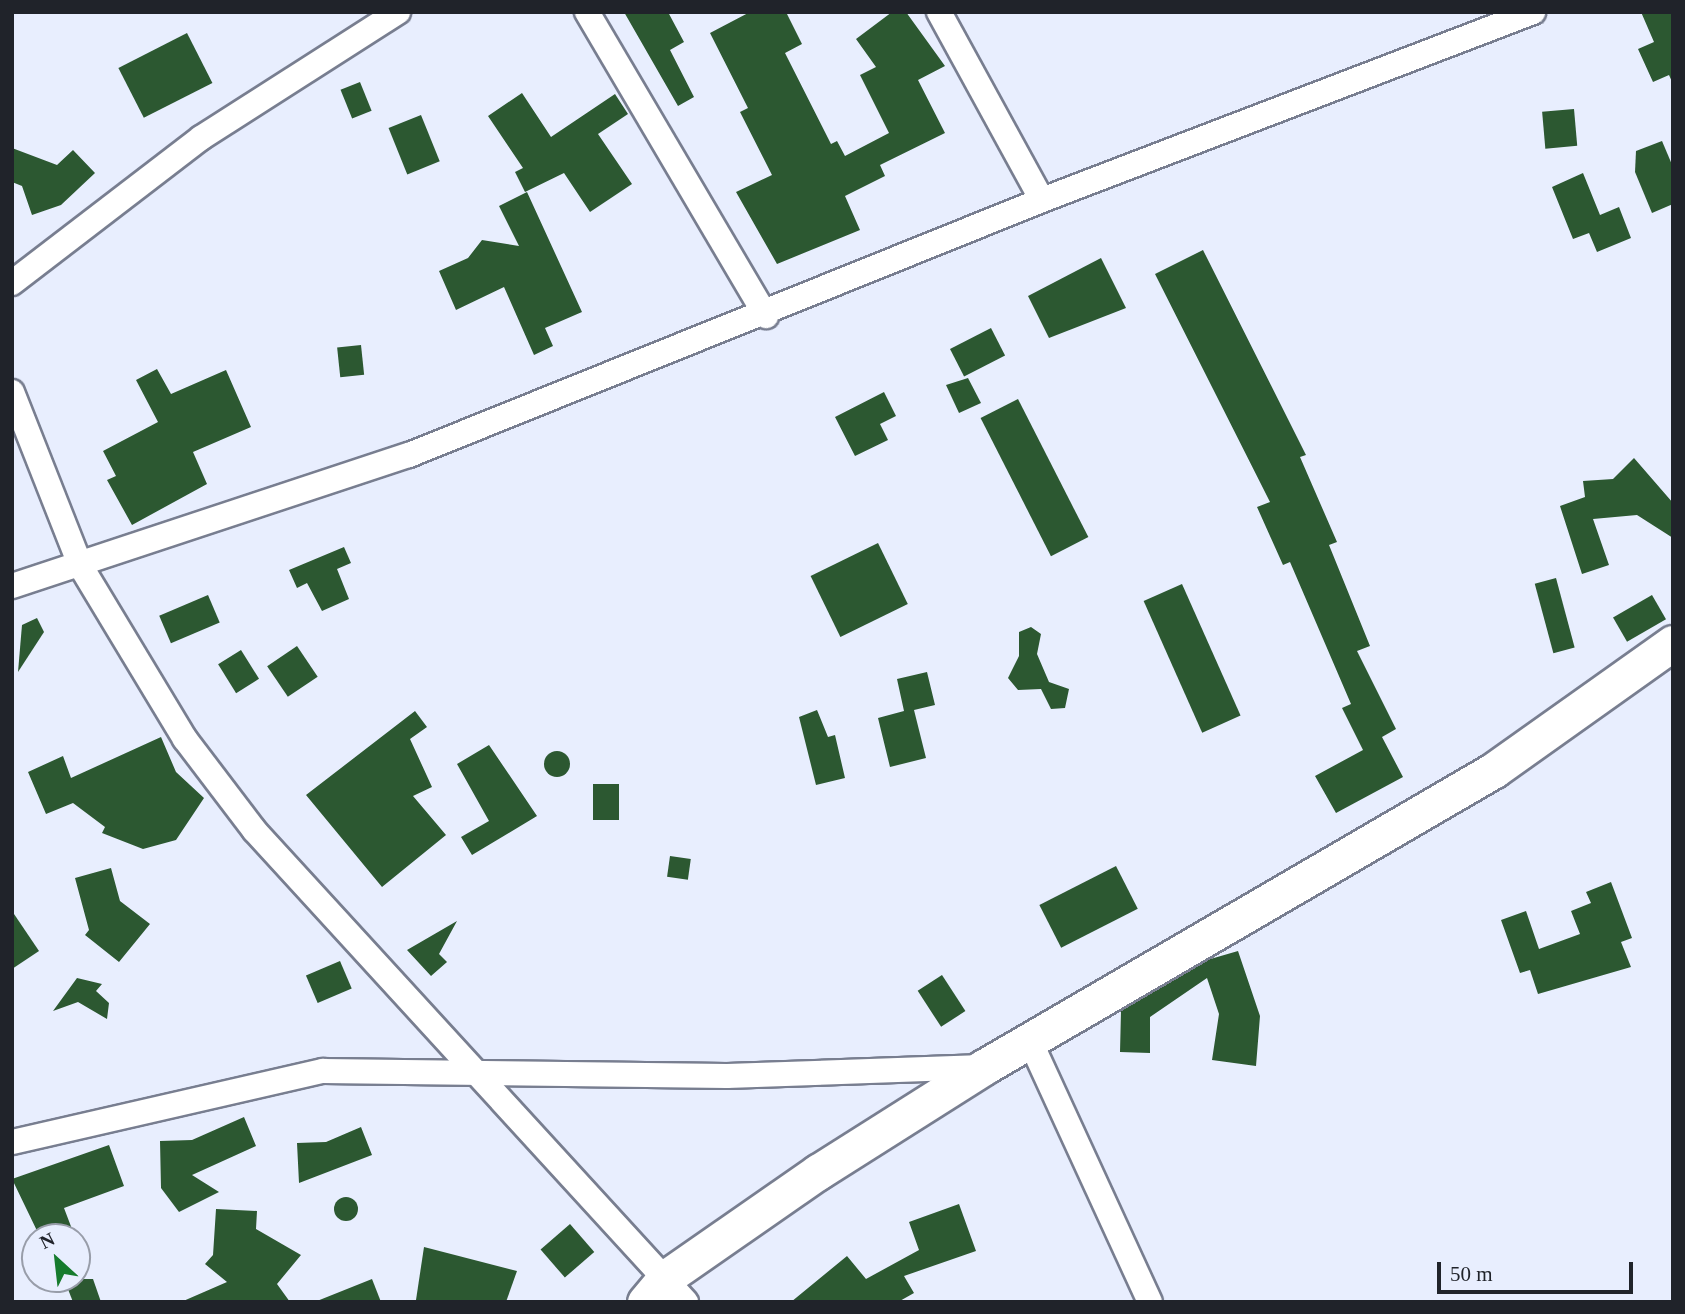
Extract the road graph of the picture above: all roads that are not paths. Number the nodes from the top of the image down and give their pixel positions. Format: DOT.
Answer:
graph roads {
  1 [pos="398,12"];
  2 [pos="587,12"];
  3 [pos="939,12"];
  4 [pos="1533,12"];
  5 [pos="1042,200"];
  6 [pos="12,283"];
  7 [pos="766,316"];
  8 [pos="12,392"];
  9 [pos="80,565"];
  10 [pos="12,586"];
  11 [pos="1673,643"];
  12 [pos="1030,1041"];
  13 [pos="985,1067"];
  14 [pos="478,1077"];
  15 [pos="12,1142"];
  16 [pos="665,1294"];
  17 [pos="1150,1302"];
  1 -- 6 [label="street"];
  2 -- 7 [label="street"];
  3 -- 5 [label="street"];
  4 -- 5 [label="street"];
  5 -- 7 [label="street"];
  7 -- 9 [label="street"];
  8 -- 9 [label="street"];
  9 -- 10 [label="street"];
  9 -- 14 [label="street"];
  11 -- 12 [label="main road"];
  12 -- 13 [label="main road"];
  12 -- 17 [label="street"];
  13 -- 14 [label="street"];
  13 -- 16 [label="main road"];
  14 -- 15 [label="street"];
  14 -- 16 [label="street"];
}
